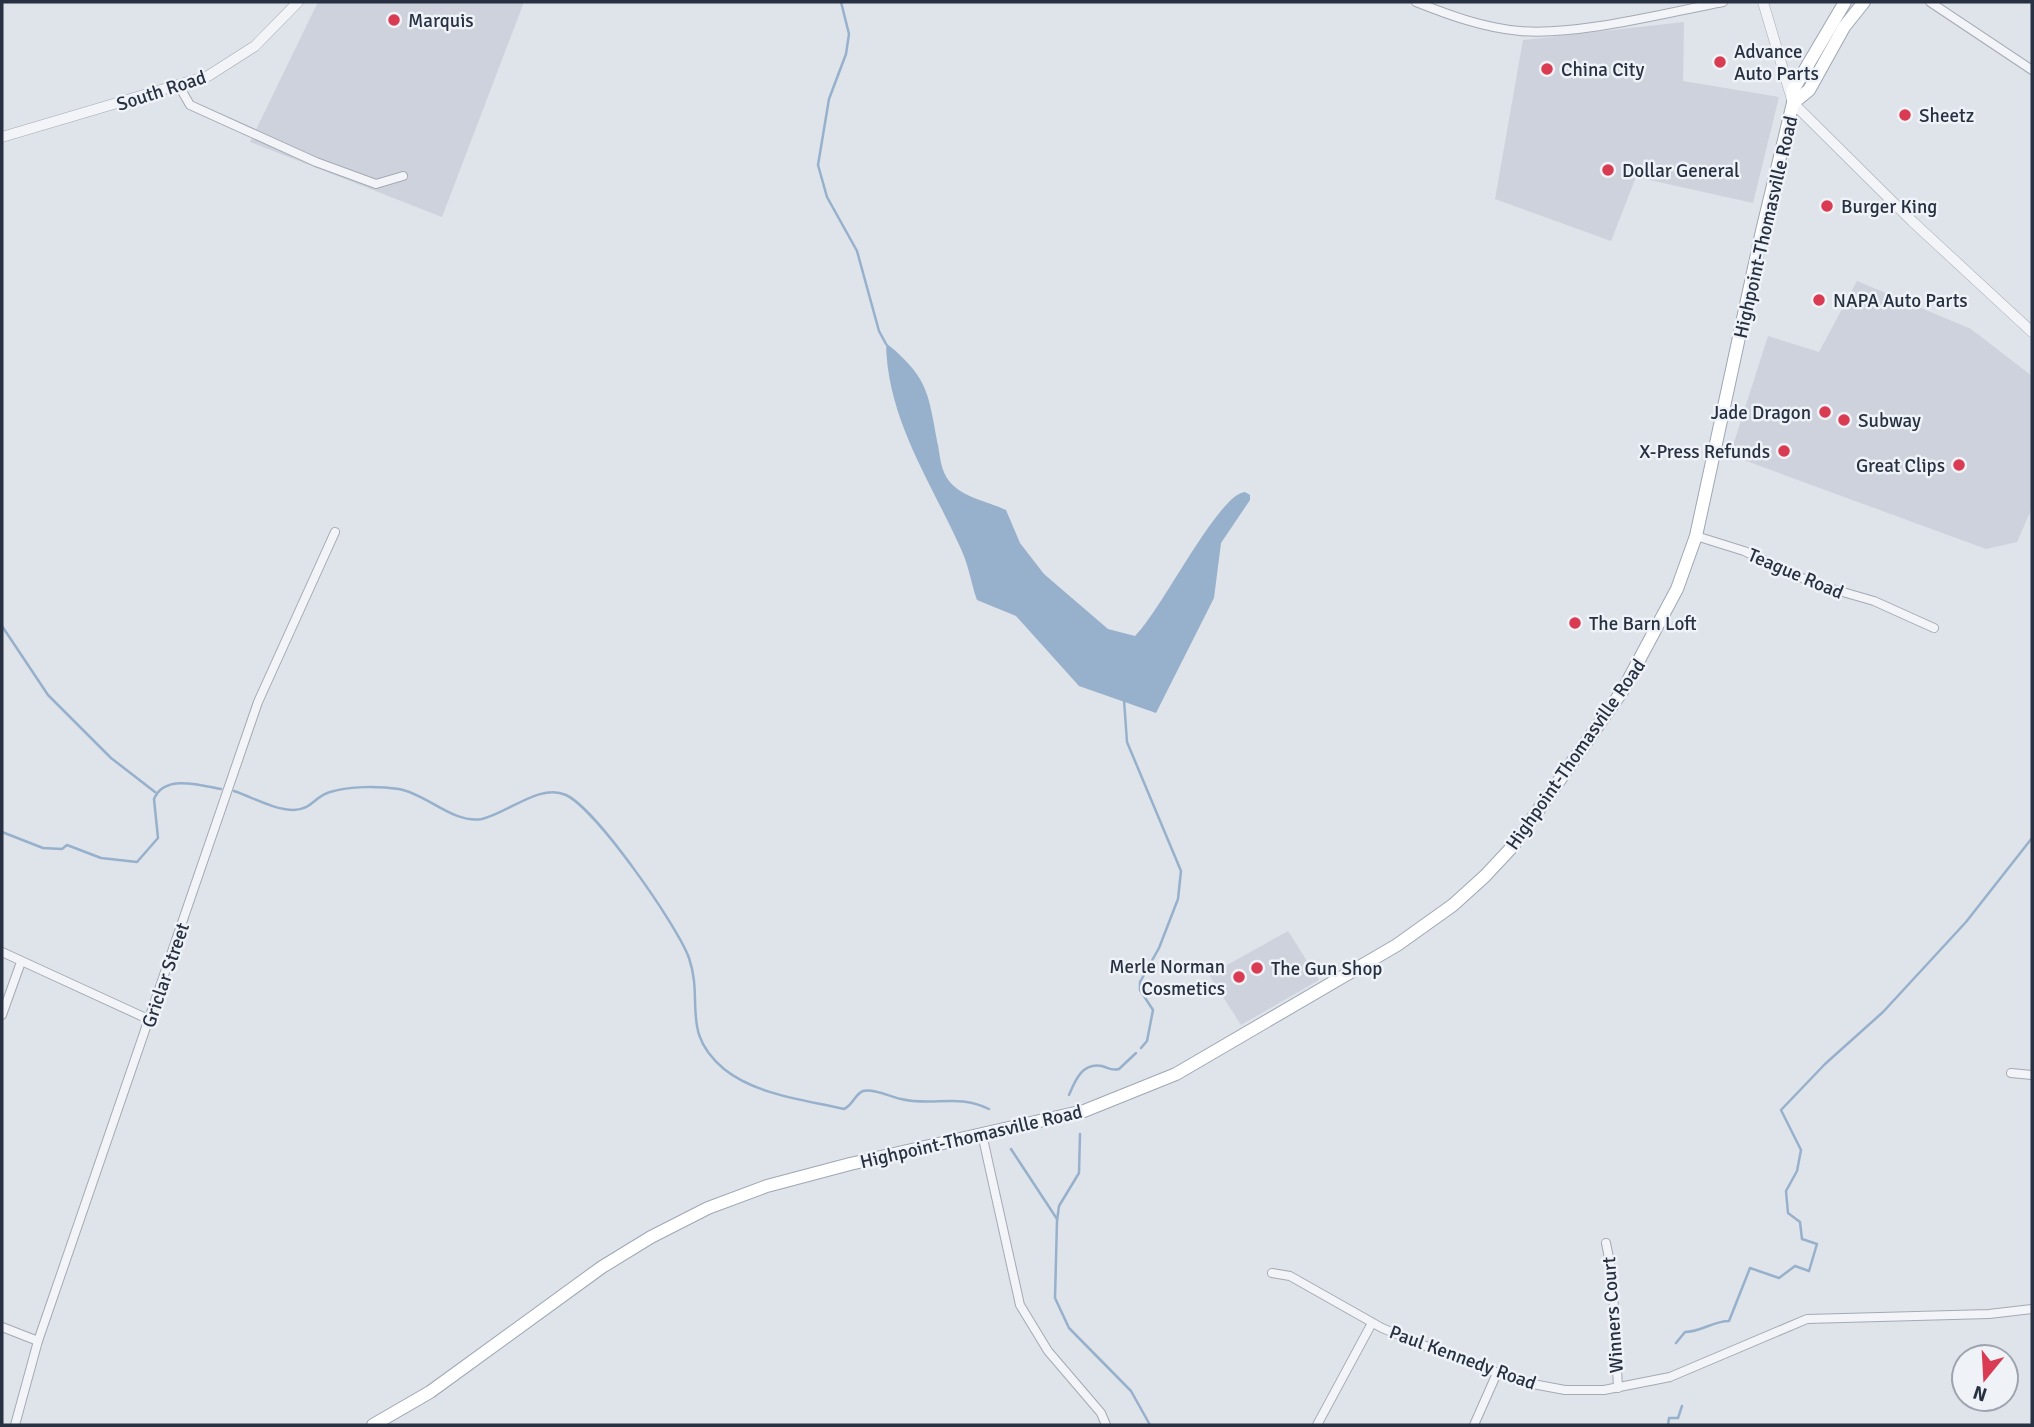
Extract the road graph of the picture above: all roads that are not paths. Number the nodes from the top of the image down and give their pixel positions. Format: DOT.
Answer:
graph roads {
  1 [pos="298,2"];
  2 [pos="1416,2"];
  3 [pos="1723,2"];
  4 [pos="1763,2"];
  5 [pos="1845,2"];
  6 [pos="1864,2"];
  7 [pos="1930,2"];
  8 [pos="2032,69"];
  9 [pos="179,86"];
  10 [pos="1793,103"];
  11 [pos="2,137"];
  12 [pos="403,176"];
  13 [pos="2032,332"];
  14 [pos="335,532"];
  15 [pos="1696,536"];
  16 [pos="1934,628"];
  17 [pos="2,952"];
  18 [pos="21,962"];
  19 [pos="2,1015"];
  20 [pos="150,1020"];
  21 [pos="2011,1073"];
  22 [pos="2032,1075"];
  23 [pos="982,1134"];
  24 [pos="1606,1242"];
  25 [pos="1272,1273"];
  26 [pos="2032,1309"];
  27 [pos="1372,1322"];
  28 [pos="2,1327"];
  29 [pos="38,1341"];
  30 [pos="1497,1373"];
  31 [pos="1618,1388"];
  32 [pos="15,1425"];
  33 [pos="373,1425"];
  34 [pos="1106,1425"];
  35 [pos="1317,1425"];
  36 [pos="1474,1425"];
  1 -- 9 [label="street, South Road"];
  2 -- 3 [label="street"];
  4 -- 10 [label="street"];
  5 -- 10 [label="main road, Highpoint-Thomasville Road"];
  6 -- 10 [label="main road, Highpoint-Thomasville Road"];
  7 -- 8 [label="street"];
  9 -- 11 [label="street, South Road"];
  9 -- 12 [label="street"];
  10 -- 13 [label="street"];
  10 -- 15 [label="main road, Highpoint-Thomasville Road"];
  14 -- 20 [label="street, Griclar Street"];
  15 -- 16 [label="street, Teague Road"];
  15 -- 23 [label="main road, Highpoint-Thomasville Road"];
  17 -- 18 [label="street"];
  18 -- 19 [label="street"];
  18 -- 20 [label="street"];
  20 -- 29 [label="street, Griclar Street"];
  21 -- 22 [label="street"];
  23 -- 33 [label="main road, Highpoint-Thomasville Road"];
  23 -- 34 [label="street"];
  24 -- 31 [label="street, Winners Court"];
  25 -- 27 [label="street, Paul Kennedy Road"];
  26 -- 31 [label="street, Paul Kennedy Road"];
  27 -- 30 [label="street, Paul Kennedy Road"];
  27 -- 35 [label="street"];
  28 -- 29 [label="street"];
  29 -- 32 [label="street, Griclar Street"];
  30 -- 31 [label="street, Paul Kennedy Road"];
  30 -- 36 [label="street"];
}
